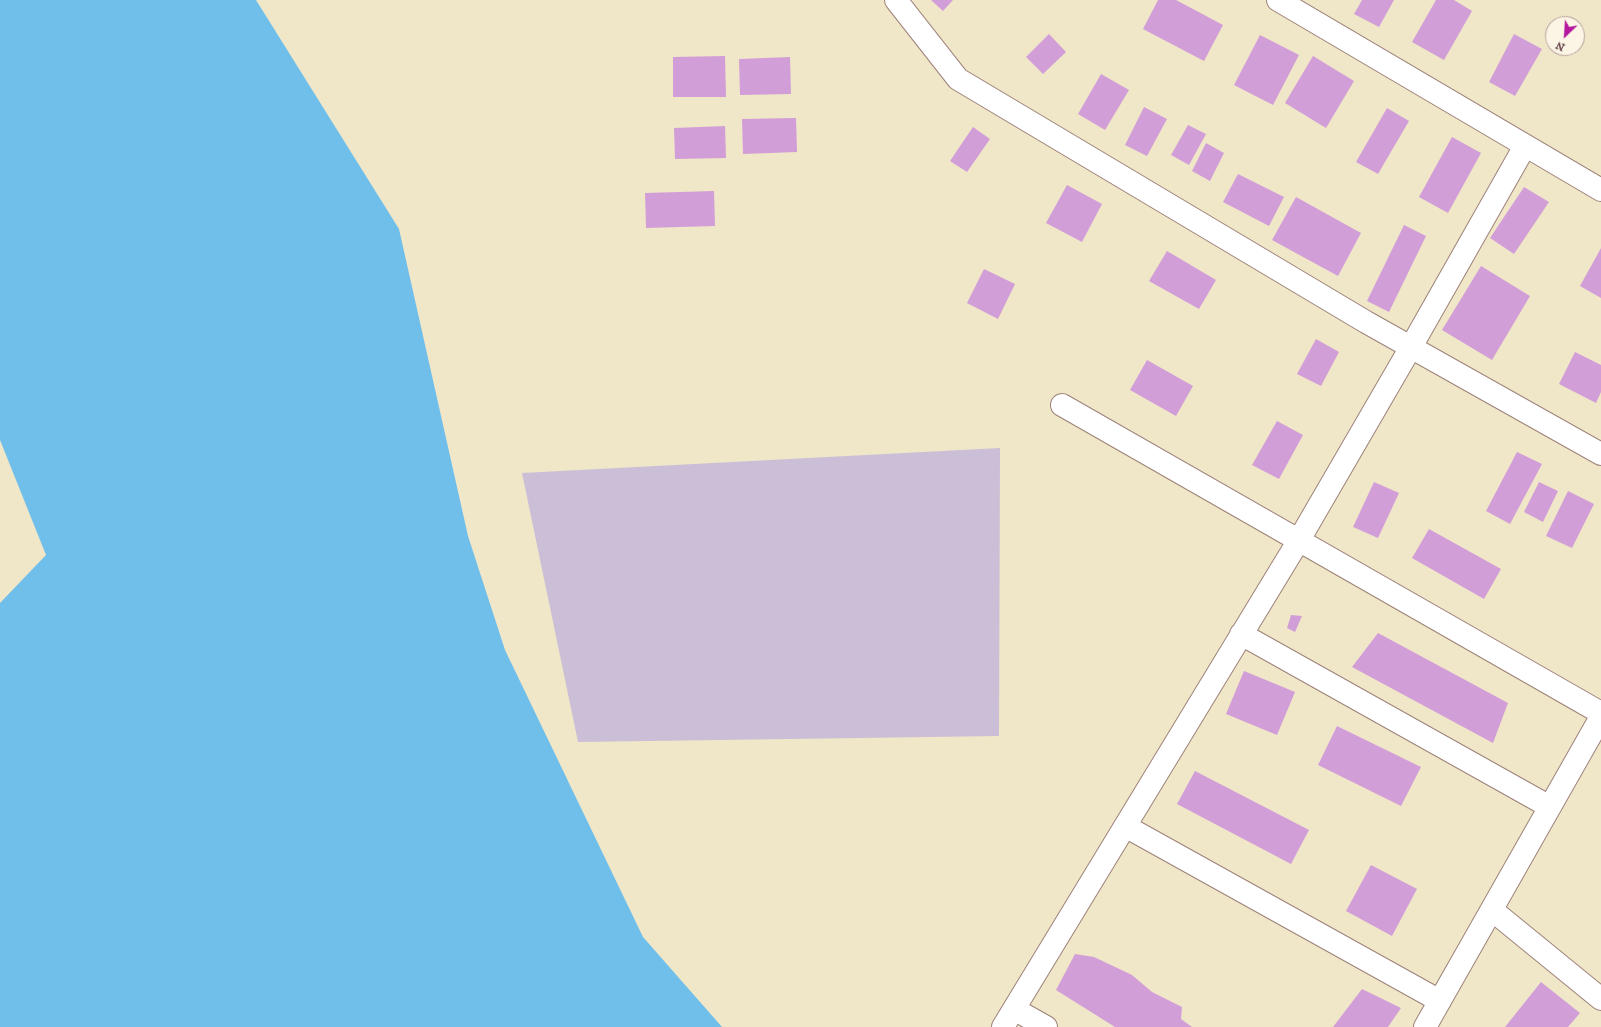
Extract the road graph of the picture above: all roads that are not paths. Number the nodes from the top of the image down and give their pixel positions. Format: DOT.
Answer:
graph roads {
  1 [pos="896,0"];
  2 [pos="1278,0"];
  3 [pos="1525,146"];
  4 [pos="1601,190"];
  5 [pos="1411,347"];
  6 [pos="1062,405"];
  7 [pos="1601,454"];
  8 [pos="1299,540"];
  9 [pos="1241,634"];
  10 [pos="1601,713"];
  11 [pos="1601,717"];
  12 [pos="1550,807"];
  13 [pos="1125,826"];
  14 [pos="1492,910"];
  15 [pos="1601,999"];
  16 [pos="1440,1001"];
  17 [pos="1009,1018"];
  18 [pos="1046,1027"];
  19 [pos="1425,1027"];
  1 -- 5 [label="street"];
  2 -- 3 [label="street"];
  3 -- 4 [label="street"];
  3 -- 5 [label="street"];
  5 -- 7 [label="street"];
  5 -- 8 [label="street"];
  6 -- 8 [label="street"];
  8 -- 9 [label="street"];
  8 -- 10 [label="street"];
  9 -- 12 [label="street"];
  9 -- 13 [label="street"];
  11 -- 12 [label="street"];
  12 -- 14 [label="street"];
  13 -- 16 [label="street"];
  13 -- 17 [label="street"];
  14 -- 15 [label="street"];
  14 -- 16 [label="street"];
  16 -- 19 [label="street"];
  17 -- 18 [label="street"];
}
